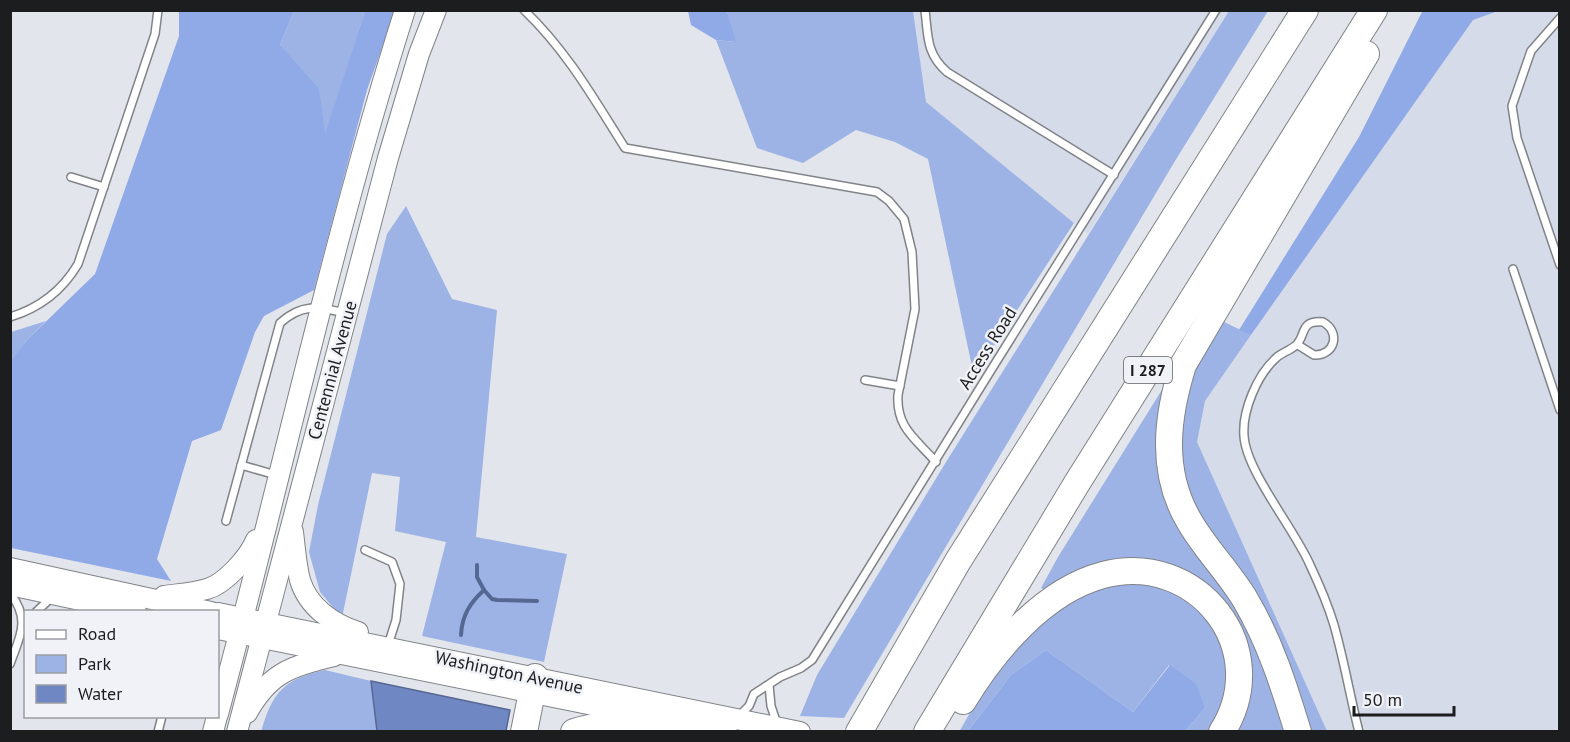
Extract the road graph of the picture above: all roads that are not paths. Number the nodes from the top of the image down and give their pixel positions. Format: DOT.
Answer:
graph roads {
  1 [pos="158,10"];
  2 [pos="405,10"];
  3 [pos="435,10"];
  4 [pos="524,10"];
  5 [pos="925,10"];
  6 [pos="1216,10"];
  7 [pos="1305,10"];
  8 [pos="1374,10"];
  9 [pos="1389,10"];
  10 [pos="1560,18"];
  11 [pos="1114,175"];
  12 [pos="71,177"];
  13 [pos="104,187"];
  14 [pos="1560,265"];
  15 [pos="1513,268"];
  16 [pos="321,307"];
  17 [pos="347,314"];
  18 [pos="10,317"];
  19 [pos="1298,345"];
  20 [pos="865,380"];
  21 [pos="900,386"];
  22 [pos="1560,410"];
  23 [pos="936,462"];
  24 [pos="241,465"];
  25 [pos="278,475"];
  26 [pos="272,501"];
  27 [pos="226,521"];
  28 [pos="292,523"];
  29 [pos="365,550"];
  30 [pos="10,568"];
  31 [pos="10,585"];
  32 [pos="10,593"];
  33 [pos="56,594"];
  34 [pos="143,605"];
  35 [pos="38,610"];
  36 [pos="192,610"];
  37 [pos="219,614"];
  38 [pos="24,622"];
  39 [pos="241,626"];
  40 [pos="219,629"];
  41 [pos="264,631"];
  42 [pos="14,638"];
  43 [pos="389,642"];
  44 [pos="339,654"];
  45 [pos="426,654"];
  46 [pos="10,664"];
  47 [pos="534,685"];
  48 [pos="769,685"];
  49 [pos="219,707"];
  50 [pos="665,719"];
  51 [pos="731,725"];
  52 [pos="790,730"];
  53 [pos="237,732"];
  54 [pos="524,732"];
  55 [pos="574,732"];
  56 [pos="860,732"];
  57 [pos="927,732"];
  58 [pos="944,732"];
  59 [pos="1222,732"];
  60 [pos="1298,732"];
  61 [pos="1359,732"];
  1 -- 13 [label="lane"];
  2 -- 16 [label="main road, Centennial Avenue"];
  3 -- 17 [label="main road, Centennial Avenue"];
  4 -- 21 [label="lane"];
  5 -- 11 [label="lane"];
  6 -- 11 [label="lane, Access Road"];
  7 -- 56 [label="highway"];
  8 -- 57 [label="highway, I 287"];
  9 -- 60 [label="highway"];
  10 -- 14 [label="lane"];
  11 -- 23 [label="lane, Access Road"];
  12 -- 13 [label="lane"];
  13 -- 18 [label="lane"];
  15 -- 22 [label="lane"];
  16 -- 17 [label="lane"];
  16 -- 24 [label="lane"];
  16 -- 25 [label="main road, Centennial Avenue"];
  17 -- 28 [label="main road, Centennial Avenue"];
  19 -- 19 [label="lane"];
  19 -- 61 [label="lane"];
  20 -- 21 [label="lane"];
  21 -- 23 [label="lane"];
  23 -- 48 [label="lane, Access Road"];
  24 -- 25 [label="lane"];
  24 -- 27 [label="lane"];
  25 -- 26 [label="main road, Centennial Avenue"];
  26 -- 34 [label="main road"];
  26 -- 39 [label="main road, Centennial Avenue"];
  28 -- 41 [label="main road, Centennial Avenue"];
  28 -- 43 [label="main road"];
  29 -- 43 [label="lane"];
  30 -- 34 [label="main road"];
  31 -- 33 [label="main road"];
  32 -- 38 [label="lane"];
  33 -- 34 [label="main road"];
  33 -- 35 [label="lane"];
  34 -- 36 [label="main road"];
  37 -- 39 [label="main road, Washington Avenue"];
  38 -- 42 [label="lane"];
  39 -- 40 [label="main road, Washington Avenue"];
  39 -- 41 [label="main road, Washington Avenue"];
  39 -- 49 [label="main road, Centennial Avenue"];
  41 -- 44 [label="main road, Washington Avenue"];
  41 -- 45 [label="main road, Washington Avenue"];
  41 -- 53 [label="main road, Centennial Avenue"];
  42 -- 46 [label="lane"];
  43 -- 45 [label="main road"];
  44 -- 47 [label="main road, Washington Avenue"];
  44 -- 53 [label="main road"];
  45 -- 47 [label="main road, Washington Avenue"];
  47 -- 50 [label="main road, Washington Avenue"];
  47 -- 51 [label="main road, Washington Avenue"];
  47 -- 54 [label="highway"];
  48 -- 51 [label="lane, Access Road"];
  48 -- 52 [label="lane"];
  50 -- 51 [label="main road, Washington Avenue"];
  50 -- 55 [label="highway"];
  51 -- 52 [label="main road, Washington Avenue"];
  58 -- 59 [label="highway"];
}
